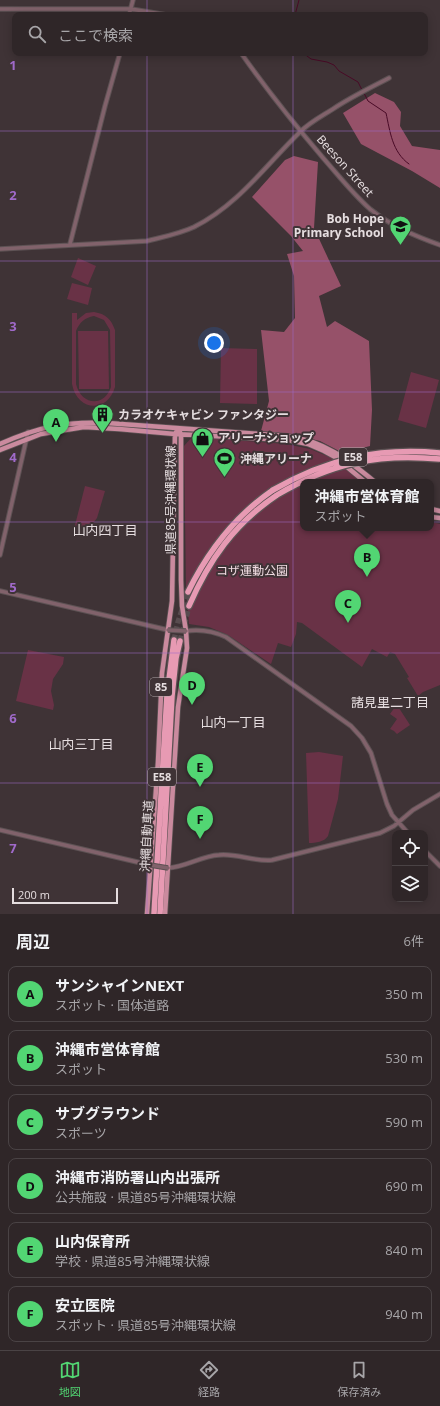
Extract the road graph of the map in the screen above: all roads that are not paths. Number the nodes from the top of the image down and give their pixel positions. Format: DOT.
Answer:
graph roads {
  1 [pos="133,0"];
  2 [pos="0,9"];
  3 [pos="131,9"];
  4 [pos="130,12"];
  5 [pos="149,12"];
  6 [pos="119,56"];
  7 [pos="243,56"];
  8 [pos="389,78"];
  9 [pos="301,131"];
  10 [pos="70,244"];
  11 [pos="440,245"];
  12 [pos="0,249"];
  13 [pos="178,428"];
  14 [pos="28,432"];
  15 [pos="175,434"];
  16 [pos="181,434"];
  17 [pos="27,438"];
  18 [pos="0,444"];
  19 [pos="0,450"];
  20 [pos="440,453"];
  21 [pos="440,460"];
  22 [pos="305,479"];
  23 [pos="361,479"];
  24 [pos="371,479"];
  25 [pos="300,481"];
  26 [pos="275,492"];
  27 [pos="0,555"];
  28 [pos="0,591"];
  29 [pos="188,592"];
  30 [pos="189,606"];
  31 [pos="168,630"];
  32 [pos="186,630"];
  33 [pos="440,794"];
  34 [pos="398,823"];
  35 [pos="0,830"];
  36 [pos="405,830"];
  37 [pos="428,854"];
  38 [pos="150,865"];
  39 [pos="440,866"];
  40 [pos="168,868"];
  41 [pos="147,914"];
  42 [pos="154,914"];
  43 [pos="160,914"];
  44 [pos="165,914"];
  1 -- 3 [label="street"];
  2 -- 3 [label="street"];
  3 -- 4 [label="street"];
  3 -- 5 [label="street"];
  6 -- 10 [label="street"];
  7 -- 9 [label="street, Beeson Street"];
  8 -- 9 [label="street"];
  9 -- 10 [label="street"];
  9 -- 11 [label="street, Beeson Street"];
  10 -- 12 [label="street"];
  13 -- 14 [label="main road"];
  13 -- 15 [label="main road, 県道85号沖縄環状線 / 85"];
  13 -- 16 [label="main road, 県道85号沖縄環状線 / 85"];
  13 -- 24 [label="main road"];
  14 -- 17 [label="street"];
  14 -- 18 [label="main road"];
  15 -- 16 [label="main road"];
  15 -- 17 [label="main road"];
  15 -- 31 [label="main road, 県道85号沖縄環状線 / 85"];
  16 -- 23 [label="main road"];
  16 -- 32 [label="main road, 県道85号沖縄環状線 / 85"];
  17 -- 19 [label="main road"];
  17 -- 27 [label="street"];
  20 -- 26 [label="highway, E58, bridge"];
  21 -- 22 [label="highway, E58, bridge"];
  25 -- 26 [label="highway, E58, bridge"];
  26 -- 29 [label="highway, E58"];
  26 -- 30 [label="highway, E58"];
  28 -- 31 [label="street"];
  31 -- 32 [label="street, bridge"];
  31 -- 38 [label="main road, 県道85号沖縄環状線 / 85"];
  32 -- 34 [label="street"];
  32 -- 40 [label="main road, 県道85号沖縄環状線 / 85"];
  33 -- 34 [label="street"];
  34 -- 36 [label="street"];
  34 -- 40 [label="street"];
  35 -- 38 [label="street"];
  37 -- 39 [label="street"];
  38 -- 40 [label="street, bridge"];
  38 -- 41 [label="main road, 県道85号沖縄環状線 / 85"];
  40 -- 44 [label="main road, 県道85号沖縄環状線 / 85"];
  42 -- 43 [label="highway, 沖縄自動車道 / E58"];
}
